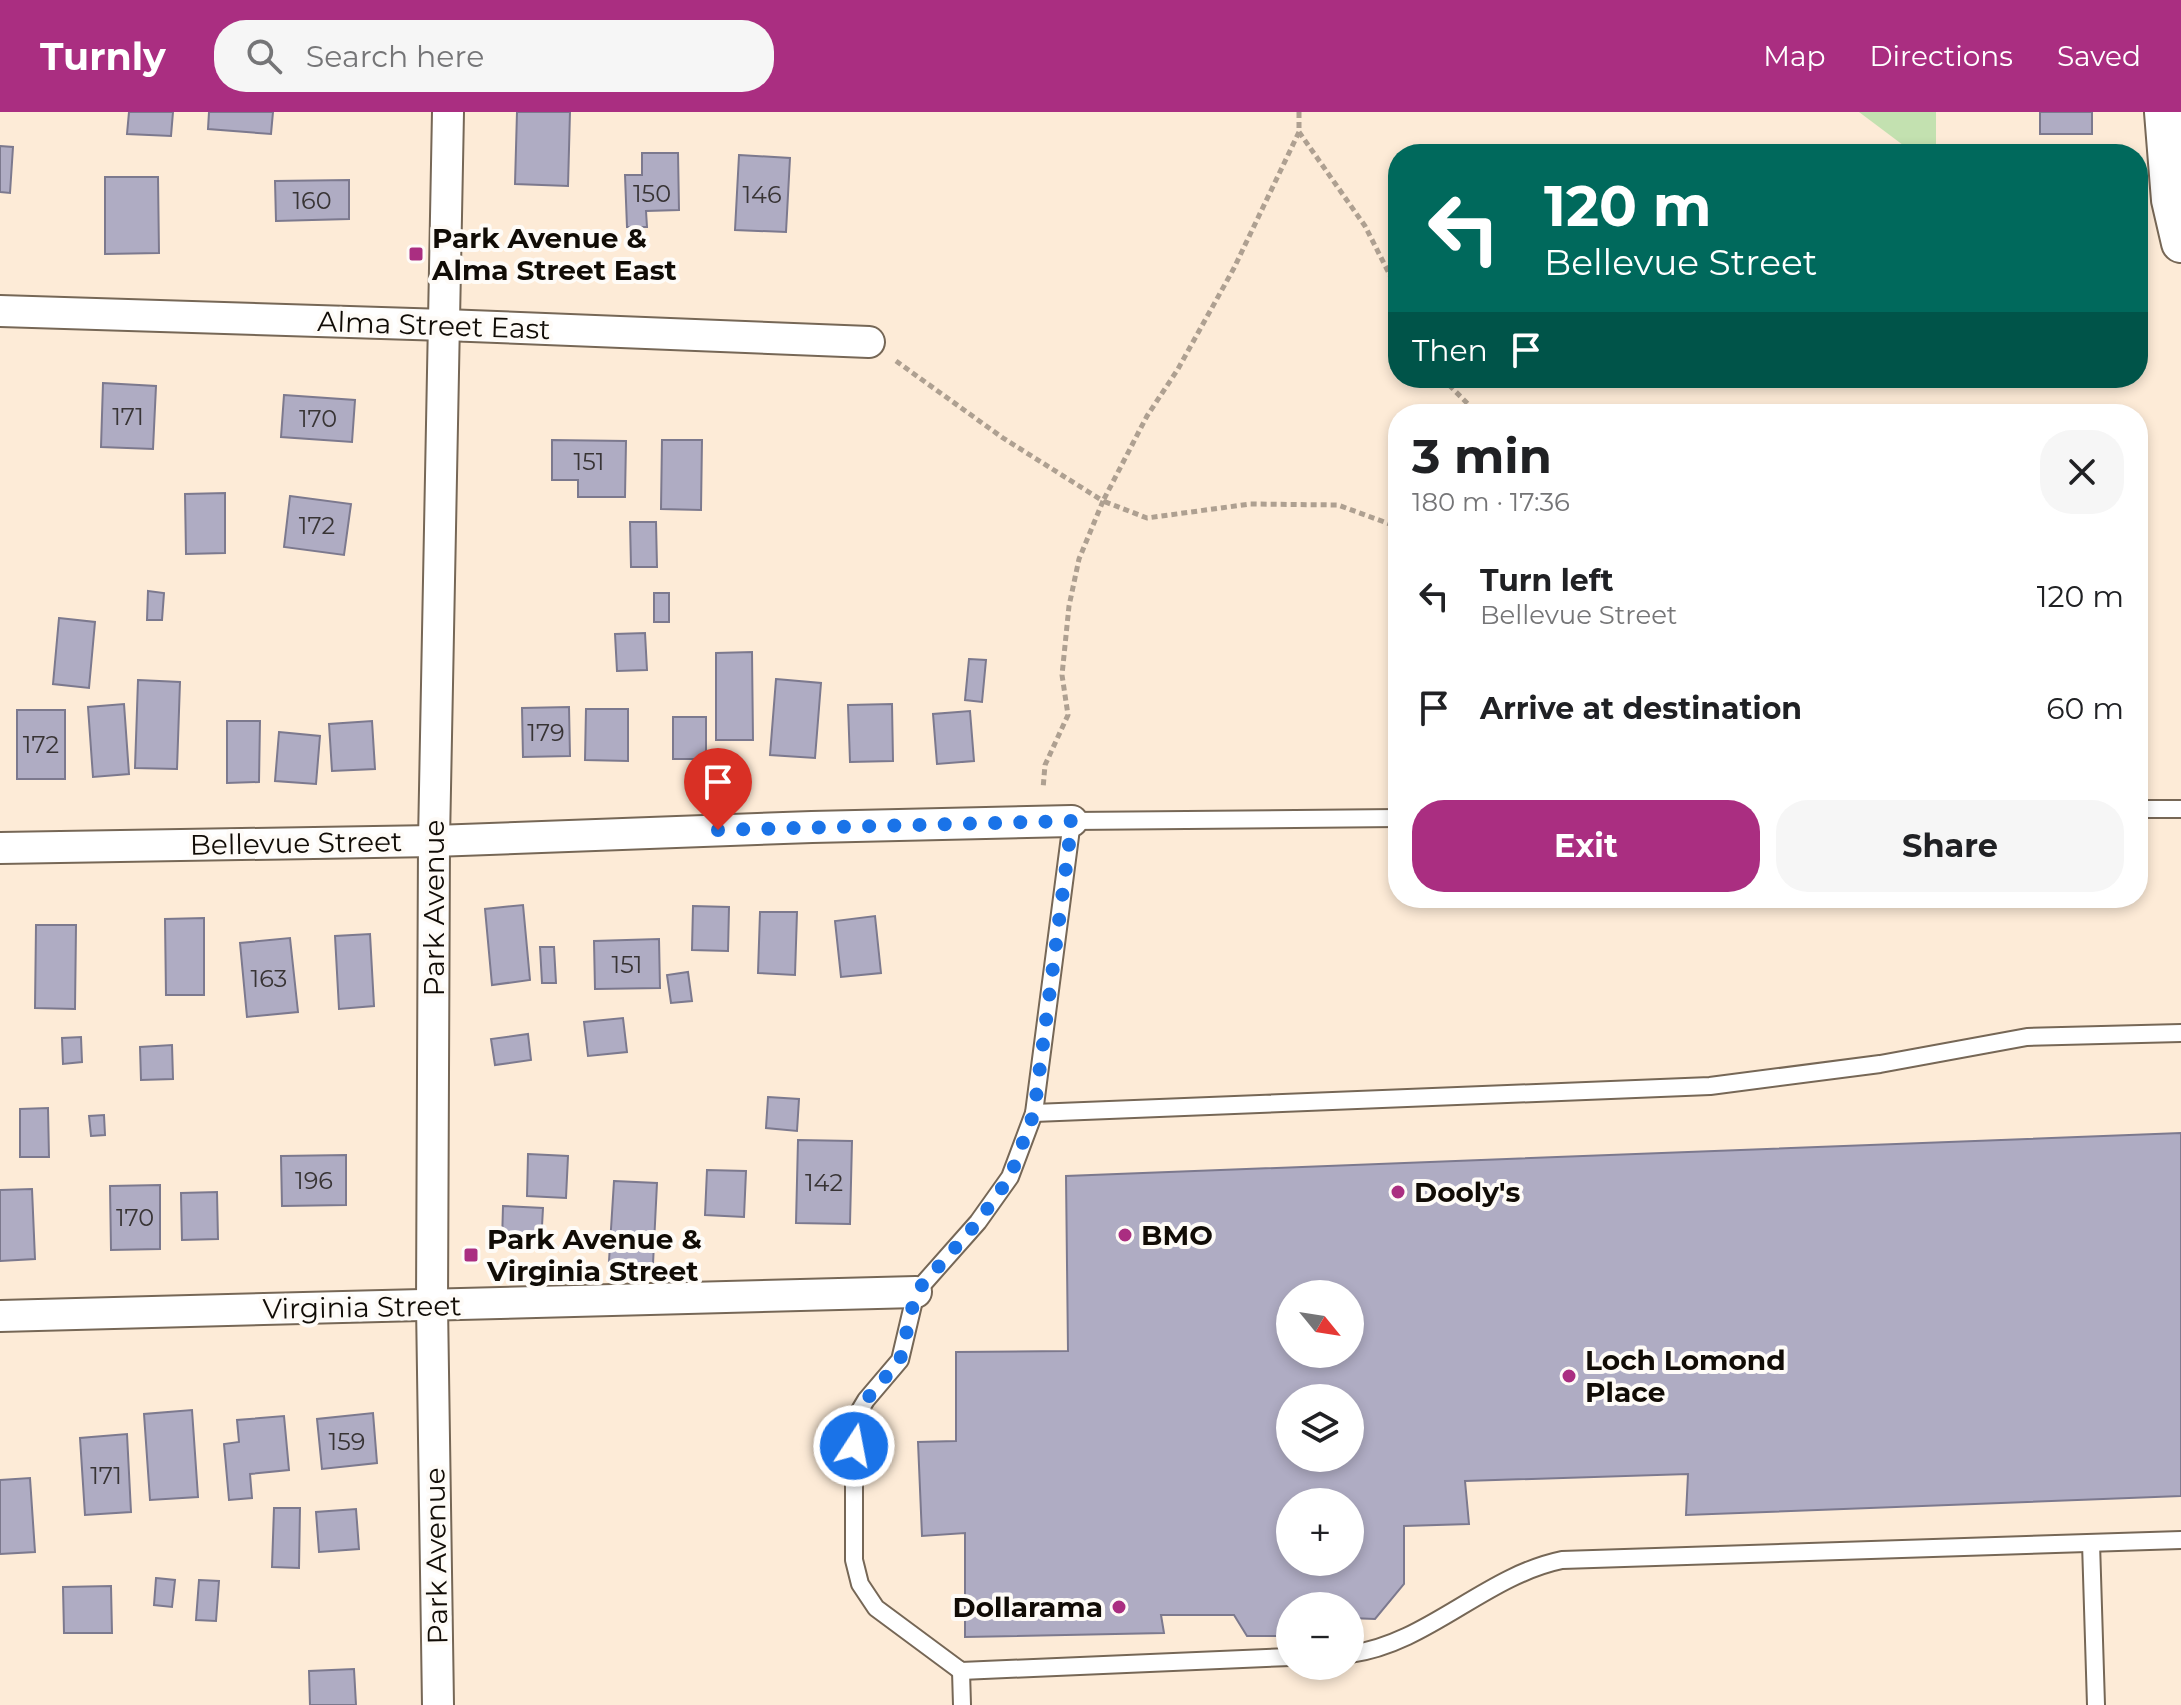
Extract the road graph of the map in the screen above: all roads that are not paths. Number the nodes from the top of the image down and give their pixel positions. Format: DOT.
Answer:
graph roads {
  1 [pos="448,112"];
  2 [pos="2164,112"];
  3 [pos="2181,243"];
  4 [pos="0,311"];
  5 [pos="445,325"];
  6 [pos="869,342"];
  7 [pos="2148,809"];
  8 [pos="2181,809"];
  9 [pos="1388,818"];
  10 [pos="1072,821"];
  11 [pos="434,841"];
  12 [pos="0,848"];
  13 [pos="2181,1033"];
  14 [pos="1034,1113"];
  15 [pos="916,1292"];
  16 [pos="432,1305"];
  17 [pos="0,1316"];
  18 [pos="2181,1540"];
  19 [pos="2091,1543"];
  20 [pos="1364,1651"];
  21 [pos="1276,1658"];
  22 [pos="961,1671"];
  23 [pos="438,1705"];
  24 [pos="962,1705"];
  25 [pos="2096,1705"];
  1 -- 5 [label="street, Park Avenue"];
  2 -- 3 [label="street"];
  4 -- 5 [label="street, Alma Street East"];
  5 -- 6 [label="street, Alma Street East"];
  5 -- 11 [label="street, Park Avenue"];
  7 -- 8 [label="lane"];
  9 -- 10 [label="lane"];
  10 -- 11 [label="street, Bellevue Street"];
  10 -- 14 [label="lane"];
  11 -- 12 [label="street, Bellevue Street"];
  11 -- 16 [label="street, Park Avenue"];
  13 -- 14 [label="lane"];
  14 -- 15 [label="lane"];
  15 -- 16 [label="street, Virginia Street"];
  15 -- 22 [label="lane"];
  16 -- 17 [label="street, Virginia Street"];
  16 -- 23 [label="street, Park Avenue"];
  18 -- 19 [label="lane"];
  19 -- 20 [label="lane"];
  19 -- 25 [label="lane"];
  21 -- 22 [label="lane"];
  22 -- 24 [label="lane"];
}
